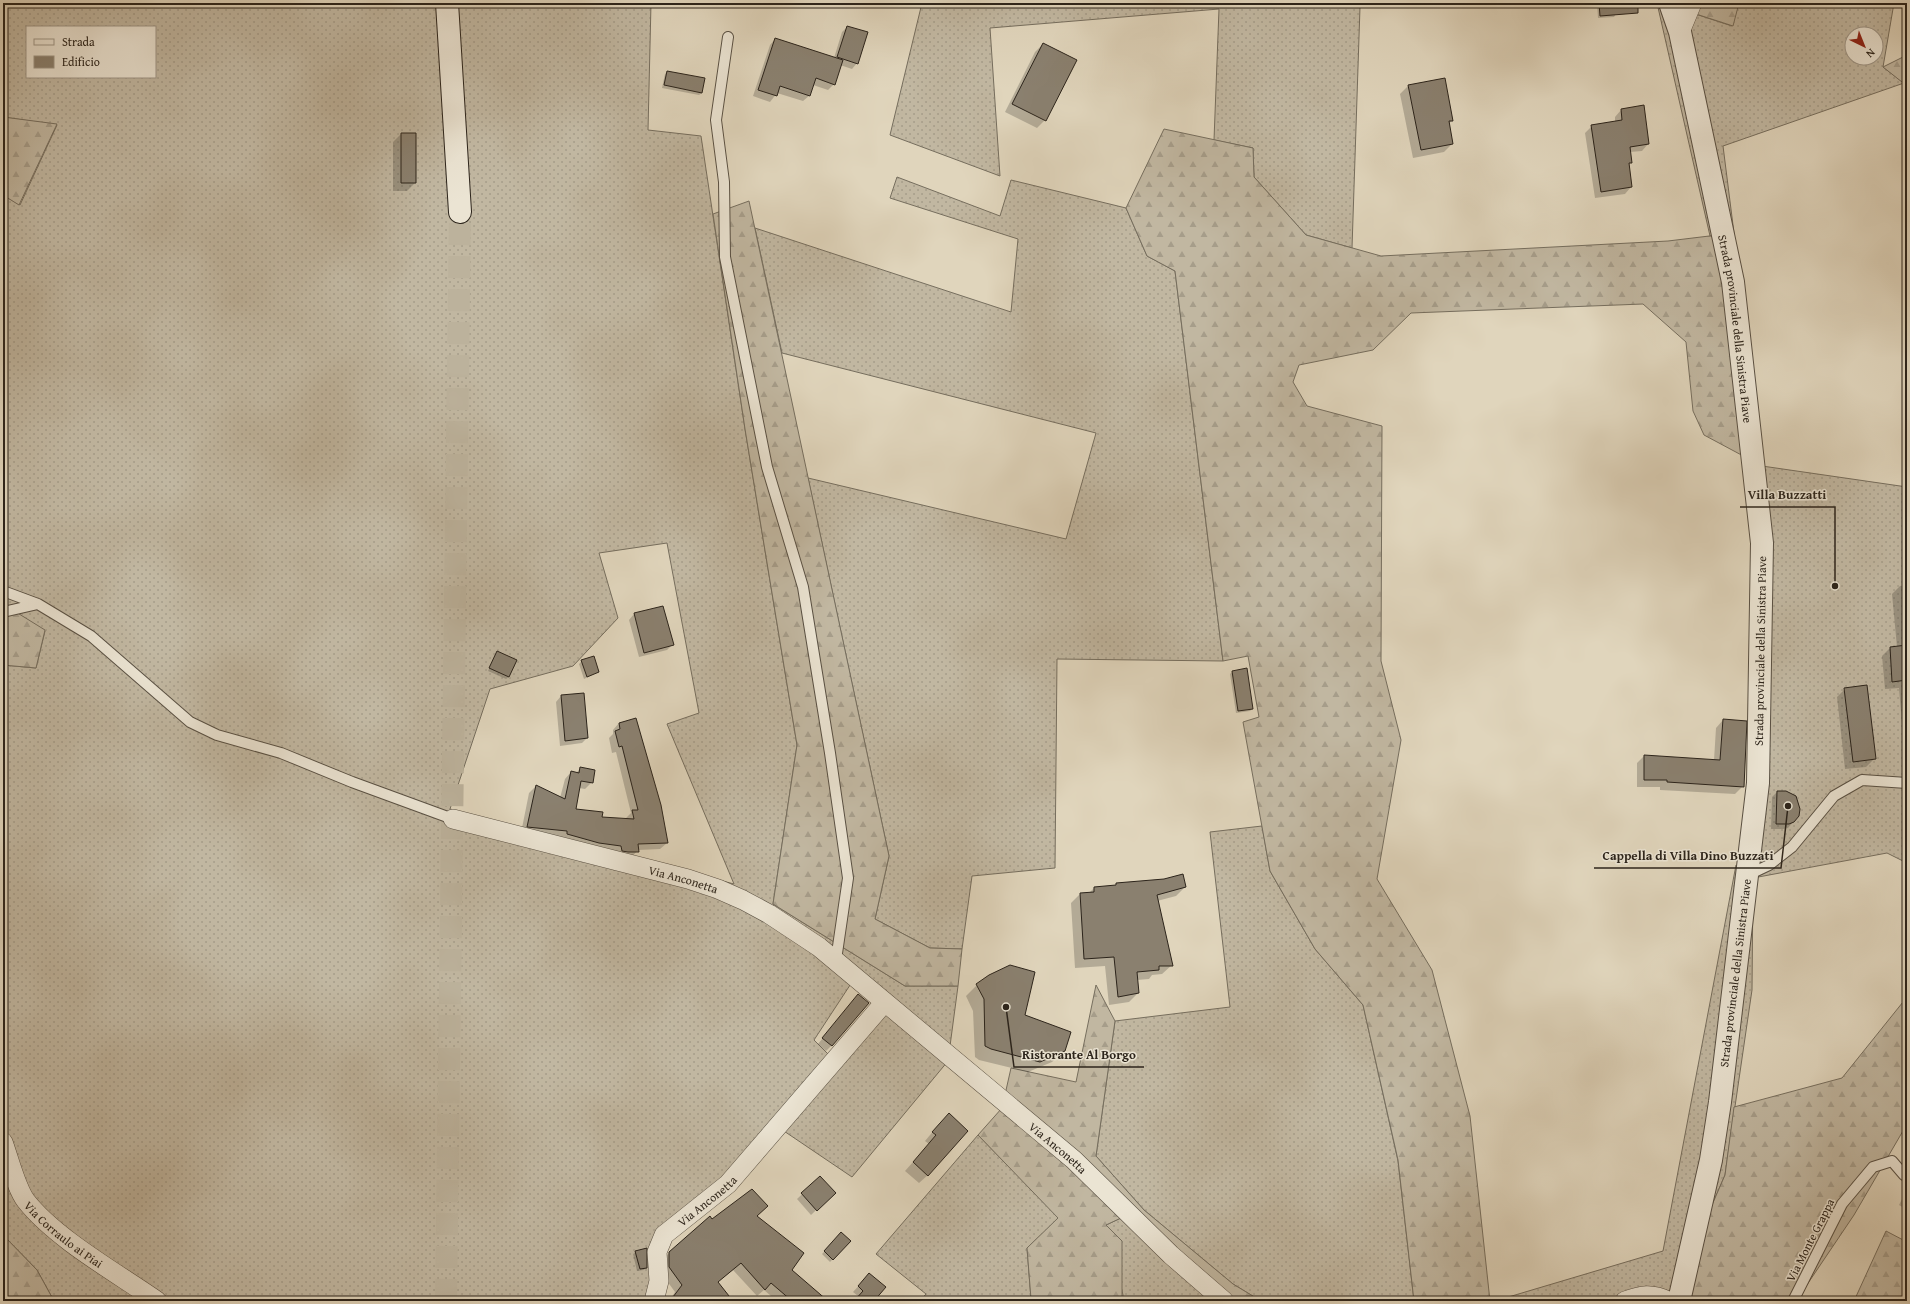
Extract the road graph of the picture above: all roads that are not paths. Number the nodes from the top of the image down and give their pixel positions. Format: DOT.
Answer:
graph roads {
  1 [pos="447,3"];
  2 [pos="1670,3"];
  3 [pos="1692,3"];
  4 [pos="1680,32"];
  5 [pos="728,37"];
  6 [pos="460,212"];
  7 [pos="3,591"];
  8 [pos="38,604"];
  9 [pos="3,612"];
  10 [pos="1907,783"];
  11 [pos="452,819"];
  12 [pos="1748,875"];
  13 [pos="836,960"];
  14 [pos="884,1003"];
  15 [pos="3,1142"];
  16 [pos="1904,1175"];
  17 [pos="157,1301"];
  18 [pos="654,1301"];
  19 [pos="1224,1301"];
  20 [pos="1625,1301"];
  21 [pos="1668,1301"];
  22 [pos="1679,1301"];
  23 [pos="1793,1301"];
  1 -- 6 [label="street"];
  2 -- 4 [label="street, Strada provinciale della Sinistra Piave"];
  3 -- 4 [label="street"];
  4 -- 12 [label="street, Strada provinciale della Sinistra Piave"];
  5 -- 13 [label="lane"];
  7 -- 8 [label="lane"];
  8 -- 9 [label="lane"];
  8 -- 11 [label="lane"];
  10 -- 12 [label="lane"];
  11 -- 13 [label="street, Via Anconetta"];
  12 -- 22 [label="street, Strada provinciale della Sinistra Piave"];
  13 -- 14 [label="street, Via Anconetta"];
  14 -- 18 [label="street, Via Anconetta"];
  14 -- 19 [label="street, Via Anconetta"];
  15 -- 17 [label="street, Via Corraulo ai Piai"];
  16 -- 23 [label="lane, Via Monte Grappa"];
  20 -- 21 [label="street"];
}
